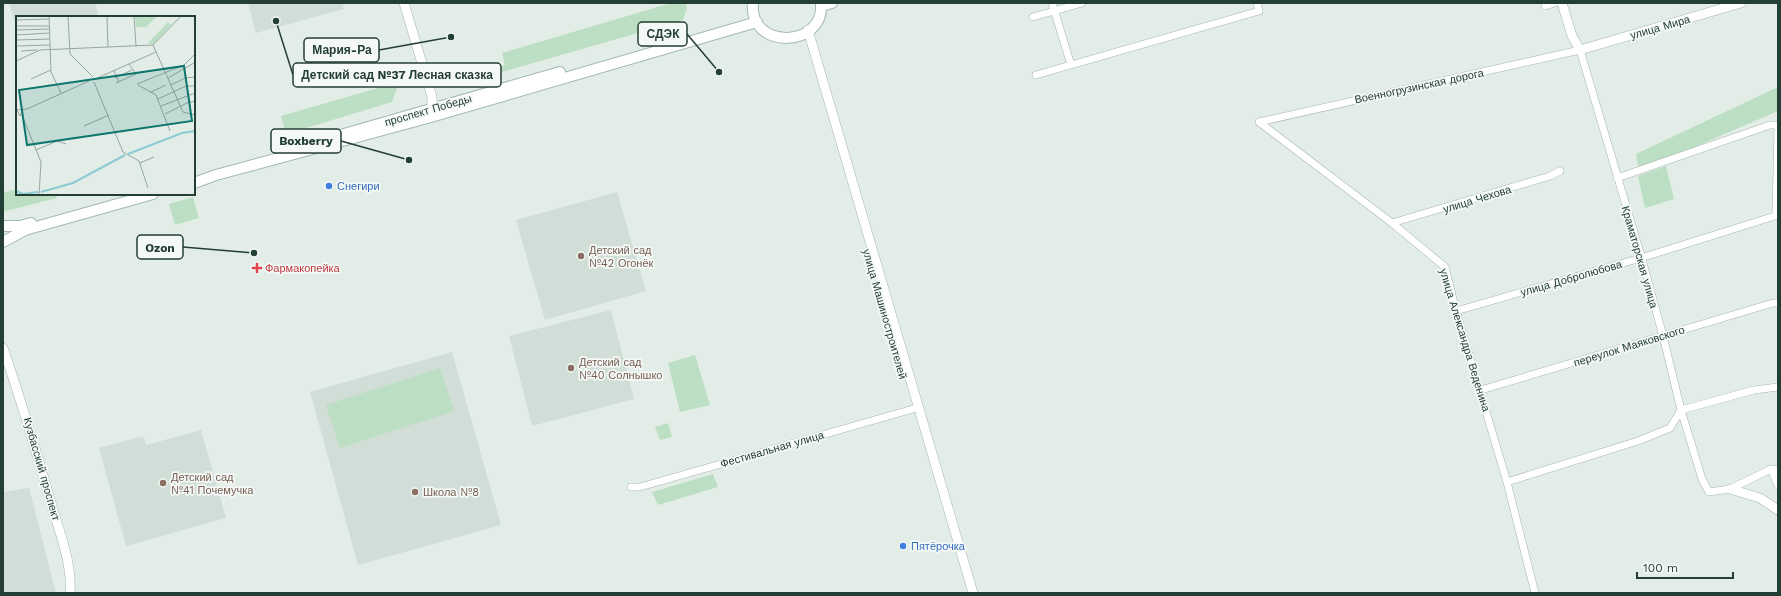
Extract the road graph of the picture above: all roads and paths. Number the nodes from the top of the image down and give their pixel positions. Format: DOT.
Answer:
graph roads {
  1 [pos="404,3"];
  2 [pos="752,3"];
  3 [pos="832,3"];
  4 [pos="1052,3"];
  5 [pos="1082,3"];
  6 [pos="1257,3"];
  7 [pos="1555,3"];
  8 [pos="1562,3"];
  9 [pos="1741,3"];
  10 [pos="821,5"];
  11 [pos="1545,6"];
  12 [pos="1054,11"];
  13 [pos="1033,17"];
  14 [pos="756,20"];
  15 [pos="806,32"];
  16 [pos="1580,50"];
  17 [pos="1071,65"];
  18 [pos="1036,75"];
  19 [pos="432,109"];
  20 [pos="1259,122"];
  21 [pos="1778,125"];
  22 [pos="1560,171"];
  23 [pos="195,176"];
  24 [pos="1617,178"];
  25 [pos="195,183"];
  26 [pos="131,195"];
  27 [pos="149,195"];
  28 [pos="1777,215"];
  29 [pos="1392,223"];
  30 [pos="3,226"];
  31 [pos="3,242"];
  32 [pos="1641,258"];
  33 [pos="1778,303"];
  34 [pos="1456,311"];
  35 [pos="1663,336"];
  36 [pos="3,348"];
  37 [pos="1778,388"];
  38 [pos="1481,390"];
  39 [pos="913,408"];
  40 [pos="1681,410"];
  41 [pos="1775,470"];
  42 [pos="1507,482"];
  43 [pos="1778,484"];
  44 [pos="631,487"];
  45 [pos="1730,489"];
  46 [pos="1778,508"];
  47 [pos="70,593"];
  48 [pos="967,593"];
  49 [pos="973,593"];
  50 [pos="1535,593"];
  1 -- 19 [label="street"];
  2 -- 14 [label="main road"];
  3 -- 10 [label="main road"];
  4 -- 12 [label="street"];
  5 -- 12 [label="street"];
  6 -- 17 [label="street"];
  7 -- 11 [label="street"];
  8 -- 16 [label="street, Краматорская улица"];
  9 -- 16 [label="street, улица Мира"];
  10 -- 15 [label="main road"];
  12 -- 13 [label="street"];
  12 -- 17 [label="street"];
  14 -- 15 [label="main road"];
  14 -- 19 [label="main road, проспект Победы"];
  14 -- 25 [label="main road"];
  15 -- 39 [label="street, улица Машиностроителей"];
  15 -- 49 [label="street"];
  16 -- 20 [label="street, Военногрузинская дорога"];
  16 -- 24 [label="street, Краматорская улица"];
  17 -- 18 [label="street"];
  19 -- 23 [label="main road, проспект Победы"];
  20 -- 29 [label="street, улица Александра Веденина"];
  21 -- 24 [label="street"];
  21 -- 28 [label="street"];
  22 -- 29 [label="street, улица Чехова"];
  24 -- 32 [label="street, Краматорская улица"];
  26 -- 30 [label="main road"];
  27 -- 31 [label="main road"];
  28 -- 32 [label="street, улица Добролюбова"];
  29 -- 34 [label="street, улица Александра Веденина"];
  32 -- 34 [label="street, улица Добролюбова"];
  32 -- 35 [label="street, Краматорская улица"];
  33 -- 35 [label="street, переулок Маяковского"];
  34 -- 38 [label="street, улица Александра Веденина"];
  35 -- 38 [label="street, переулок Маяковского"];
  35 -- 40 [label="street, Краматорская улица"];
  36 -- 47 [label="street, Кузбасский проспект"];
  37 -- 40 [label="street"];
  38 -- 42 [label="street, улица Александра Веденина"];
  39 -- 44 [label="street, Фестивальная улица"];
  39 -- 48 [label="street, улица Машиностроителей"];
  40 -- 42 [label="street"];
  40 -- 45 [label="street, Краматорская улица"];
  41 -- 43 [label="street"];
  41 -- 45 [label="street"];
  42 -- 50 [label="street, улица Александра Веденина"];
  45 -- 46 [label="street"];
}
